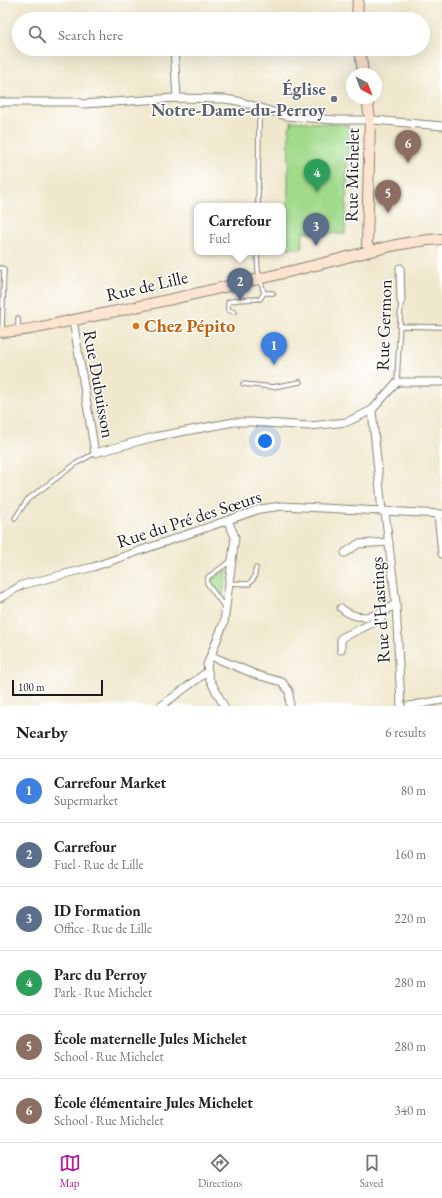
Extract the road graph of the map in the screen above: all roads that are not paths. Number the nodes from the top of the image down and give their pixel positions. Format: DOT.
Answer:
graph roads {
  1 [pos="358,0"];
  2 [pos="357,12"];
  3 [pos="174,56"];
  4 [pos="361,56"];
  5 [pos="363,68"];
  6 [pos="177,98"];
  7 [pos="0,102"];
  8 [pos="368,104"];
  9 [pos="262,109"];
  10 [pos="370,120"];
  11 [pos="442,126"];
  12 [pos="258,203"];
  13 [pos="442,239"];
  14 [pos="370,251"];
  15 [pos="258,255"];
  16 [pos="0,268"];
  17 [pos="400,268"];
  18 [pos="260,279"];
  19 [pos="264,293"];
  20 [pos="272,293"];
  21 [pos="401,301"];
  22 [pos="234,312"];
  23 [pos="18,318"];
  24 [pos="73,320"];
  25 [pos="400,326"];
  26 [pos="442,327"];
  27 [pos="18,331"];
  28 [pos="1,332"];
  29 [pos="300,382"];
  30 [pos="397,382"];
  31 [pos="442,382"];
  32 [pos="243,384"];
  33 [pos="372,410"];
  34 [pos="95,453"];
  35 [pos="384,511"];
  36 [pos="440,514"];
  37 [pos="15,518"];
  38 [pos="228,521"];
  39 [pos="389,542"];
  40 [pos="346,553"];
  41 [pos="442,554"];
  42 [pos="232,560"];
  43 [pos="256,568"];
  44 [pos="229,583"];
  45 [pos="0,598"];
  46 [pos="396,603"];
  47 [pos="341,608"];
  48 [pos="225,609"];
  49 [pos="386,611"];
  50 [pos="341,650"];
  51 [pos="210,656"];
  52 [pos="207,672"];
  53 [pos="442,700"];
  54 [pos="290,702"];
  55 [pos="161,706"];
  56 [pos="224,706"];
  57 [pos="401,706"];
  58 [pos="409,706"];
  1 -- 2 [label="main road"];
  3 -- 6 [label="street"];
  4 -- 5 [label="main road"];
  6 -- 7 [label="street"];
  6 -- 9 [label="street"];
  8 -- 10 [label="main road, Rue Michelet"];
  9 -- 10 [label="street"];
  9 -- 12 [label="lane"];
  10 -- 11 [label="street"];
  10 -- 14 [label="main road, Rue Michelet"];
  13 -- 14 [label="main road, Rue de Lille"];
  14 -- 18 [label="main road, Rue de Lille"];
  15 -- 18 [label="lane"];
  16 -- 28 [label="lane"];
  17 -- 21 [label="street, Rue Germon"];
  18 -- 19 [label="lane"];
  18 -- 24 [label="main road, Rue de Lille"];
  19 -- 20 [label="lane"];
  19 -- 22 [label="lane"];
  21 -- 25 [label="lane, Rue Germon"];
  23 -- 27 [label="lane"];
  24 -- 27 [label="main road, Rue de Lille"];
  24 -- 34 [label="street, Rue Dubuisson"];
  25 -- 26 [label="lane"];
  25 -- 30 [label="lane, Rue Germon"];
  27 -- 28 [label="main road, Rue de Lille"];
  29 -- 32 [label="lane"];
  30 -- 31 [label="street"];
  30 -- 33 [label="street"];
  33 -- 34 [label="street"];
  33 -- 35 [label="street, Rue d'Hastings"];
  34 -- 37 [label="lane"];
  35 -- 36 [label="street, Rue du Pré des Sœurs"];
  35 -- 38 [label="street, Rue du Pré des Sœurs"];
  35 -- 39 [label="street, Rue d'Hastings"];
  36 -- 41 [label="street"];
  38 -- 42 [label="street"];
  38 -- 45 [label="street, Rue du Pré des Sœurs"];
  39 -- 40 [label="street"];
  39 -- 46 [label="street, Rue d'Hastings"];
  42 -- 44 [label="street"];
  42 -- 48 [label="lane"];
  43 -- 44 [label="lane"];
  44 -- 48 [label="street"];
  46 -- 49 [label="street"];
  46 -- 57 [label="street, Rue d'Hastings"];
  47 -- 49 [label="street"];
  48 -- 51 [label="street"];
  49 -- 50 [label="street"];
  51 -- 52 [label="street"];
  51 -- 54 [label="street"];
  52 -- 55 [label="street"];
  52 -- 56 [label="street"];
  53 -- 58 [label="street"];
}
